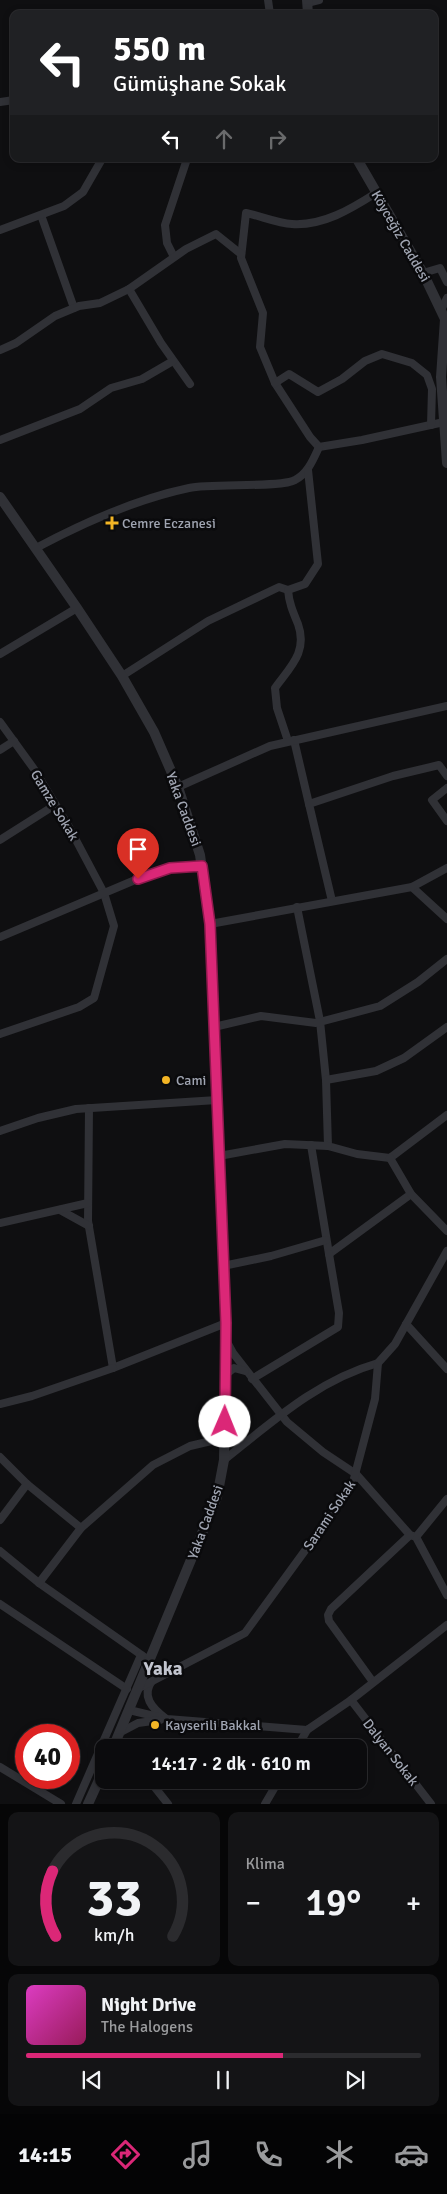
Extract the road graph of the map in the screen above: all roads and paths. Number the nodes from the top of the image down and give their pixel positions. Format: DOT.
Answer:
graph roads {
  1 [pos="319,0"];
  2 [pos="307,1"];
  3 [pos="100,162"];
  4 [pos="186,162"];
  5 [pos="359,162"];
  6 [pos="376,192"];
  7 [pos="41,215"];
  8 [pos="0,230"];
  9 [pos="241,254"];
  10 [pos="174,257"];
  11 [pos="424,273"];
  12 [pos="447,282"];
  13 [pos="129,289"];
  14 [pos="447,298"];
  15 [pos="74,308"];
  16 [pos="441,310"];
  17 [pos="0,350"];
  18 [pos="173,361"];
  19 [pos="275,383"];
  20 [pos="190,384"];
  21 [pos="444,422"];
  22 [pos="431,425"];
  23 [pos="0,440"];
  24 [pos="319,447"];
  25 [pos="447,463"];
  26 [pos="308,470"];
  27 [pos="0,497"];
  28 [pos="36,548"];
  29 [pos="288,590"];
  30 [pos="77,608"];
  31 [pos="0,654"];
  32 [pos="122,676"];
  33 [pos="447,706"];
  34 [pos="0,722"];
  35 [pos="14,741"];
  36 [pos="291,741"];
  37 [pos="0,750"];
  38 [pos="447,776"];
  39 [pos="178,787"];
  40 [pos="447,788"];
  41 [pos="309,804"];
  42 [pos="56,805"];
  43 [pos="447,821"];
  44 [pos="0,840"];
  45 [pos="202,866"];
  46 [pos="447,868"];
  47 [pos="412,888"];
  48 [pos="104,893"];
  49 [pos="332,901"];
  50 [pos="297,907"];
  51 [pos="447,919"];
  52 [pos="210,924"];
  53 [pos="0,937"];
  54 [pos="447,959"];
  55 [pos="320,1021"];
  56 [pos="214,1027"];
  57 [pos="447,1027"];
  58 [pos="0,1034"];
  59 [pos="326,1080"];
  60 [pos="217,1100"];
  61 [pos="89,1108"];
  62 [pos="447,1115"];
  63 [pos="0,1131"];
  64 [pos="311,1145"];
  65 [pos="328,1146"];
  66 [pos="219,1156"];
  67 [pos="390,1158"];
  68 [pos="412,1194"];
  69 [pos="88,1203"];
  70 [pos="60,1210"];
  71 [pos="0,1223"];
  72 [pos="89,1226"];
  73 [pos="447,1231"];
  74 [pos="326,1240"];
  75 [pos="447,1251"];
  76 [pos="328,1254"];
  77 [pos="223,1266"];
  78 [pos="226,1323"];
  79 [pos="406,1324"];
  80 [pos="225,1338"];
  81 [pos="378,1363"];
  82 [pos="113,1368"];
  83 [pos="447,1369"];
  84 [pos="247,1372"];
  85 [pos="225,1375"];
  86 [pos="252,1379"];
  87 [pos="0,1404"];
  88 [pos="281,1414"];
  89 [pos="224,1438"];
  90 [pos="0,1457"];
  91 [pos="224,1460"];
  92 [pos="356,1474"];
  93 [pos="27,1484"];
  94 [pos="447,1499"];
  95 [pos="0,1520"];
  96 [pos="81,1528"];
  97 [pos="413,1536"];
  98 [pos="0,1550"];
  99 [pos="39,1582"];
  100 [pos="447,1595"];
  101 [pos="0,1604"];
  102 [pos="447,1626"];
  103 [pos="146,1658"];
  104 [pos="154,1679"];
  105 [pos="373,1682"];
  106 [pos="139,1688"];
  107 [pos="127,1689"];
  108 [pos="351,1700"];
  109 [pos="129,1710"];
  110 [pos="167,1719"];
  111 [pos="306,1730"];
  112 [pos="119,1739"];
  113 [pos="121,1739"];
  114 [pos="302,1739"];
  115 [pos="0,1767"];
  116 [pos="95,1789"];
  117 [pos="156,1789"];
  118 [pos="274,1789"];
  119 [pos="61,1804"];
  120 [pos="76,1804"];
  121 [pos="88,1804"];
  122 [pos="168,1804"];
  123 [pos="266,1804"];
  124 [pos="431,1804"];
  1 -- 2 [label="street"];
  3 -- 7 [label="street"];
  4 -- 10 [label="street"];
  5 -- 6 [label="street, Köyceğiz Caddesi"];
  6 -- 9 [label="street"];
  6 -- 11 [label="street, Köyceğiz Caddesi"];
  7 -- 8 [label="street"];
  7 -- 15 [label="street"];
  9 -- 10 [label="street"];
  9 -- 19 [label="street"];
  10 -- 13 [label="street"];
  11 -- 12 [label="street"];
  11 -- 16 [label="street, Köyceğiz Caddesi"];
  13 -- 15 [label="street"];
  13 -- 18 [label="street"];
  14 -- 16 [label="street"];
  15 -- 17 [label="street"];
  16 -- 21 [label="street, Köyceğiz Caddesi"];
  18 -- 20 [label="street"];
  18 -- 23 [label="street"];
  19 -- 22 [label="street"];
  19 -- 24 [label="street"];
  21 -- 22 [label="street"];
  21 -- 25 [label="street, Köyceğiz Caddesi"];
  22 -- 24 [label="street"];
  24 -- 26 [label="street"];
  26 -- 28 [label="street"];
  26 -- 29 [label="street"];
  27 -- 28 [label="street, Yaka Caddesi"];
  28 -- 30 [label="street, Yaka Caddesi"];
  29 -- 32 [label="street"];
  29 -- 36 [label="street"];
  30 -- 31 [label="street"];
  30 -- 32 [label="street, Yaka Caddesi"];
  32 -- 39 [label="street, Yaka Caddesi"];
  33 -- 36 [label="street"];
  34 -- 35 [label="street, Gamze Sokak"];
  35 -- 37 [label="street"];
  35 -- 42 [label="street, Gamze Sokak"];
  36 -- 39 [label="street"];
  36 -- 41 [label="street"];
  38 -- 41 [label="street"];
  39 -- 45 [label="street, Yaka Caddesi"];
  40 -- 43 [label="street"];
  41 -- 49 [label="street"];
  42 -- 44 [label="street"];
  42 -- 48 [label="street, Gamze Sokak"];
  45 -- 48 [label="street"];
  45 -- 52 [label="street, Yaka Caddesi"];
  46 -- 47 [label="street"];
  47 -- 49 [label="street"];
  47 -- 51 [label="street"];
  48 -- 53 [label="street"];
  48 -- 58 [label="street, Gamze Sokak"];
  49 -- 50 [label="street"];
  50 -- 52 [label="street"];
  50 -- 55 [label="street"];
  52 -- 56 [label="street, Yaka Caddesi"];
  54 -- 55 [label="street"];
  55 -- 56 [label="street"];
  55 -- 59 [label="street"];
  56 -- 60 [label="street, Yaka Caddesi"];
  57 -- 59 [label="street"];
  59 -- 65 [label="street"];
  60 -- 61 [label="street"];
  60 -- 66 [label="street, Yaka Caddesi"];
  61 -- 63 [label="street"];
  61 -- 69 [label="street"];
  62 -- 67 [label="street"];
  64 -- 65 [label="street"];
  64 -- 66 [label="street"];
  64 -- 74 [label="street"];
  65 -- 67 [label="street"];
  66 -- 77 [label="street, Yaka Caddesi"];
  67 -- 68 [label="street"];
  68 -- 73 [label="street"];
  68 -- 76 [label="street"];
  69 -- 70 [label="street"];
  69 -- 72 [label="street"];
  70 -- 71 [label="street"];
  70 -- 72 [label="street"];
  72 -- 82 [label="street"];
  74 -- 76 [label="street"];
  74 -- 77 [label="street"];
  75 -- 79 [label="street"];
  76 -- 86 [label="street"];
  77 -- 78 [label="street, Yaka Caddesi"];
  78 -- 80 [label="street, Yaka Caddesi"];
  78 -- 82 [label="street"];
  79 -- 81 [label="street"];
  79 -- 83 [label="street"];
  80 -- 84 [label="street"];
  80 -- 85 [label="street, Yaka Caddesi"];
  81 -- 88 [label="street"];
  81 -- 92 [label="street, Sarami Sokak"];
  82 -- 87 [label="street"];
  84 -- 85 [label="street"];
  84 -- 86 [label="street"];
  85 -- 89 [label="street, Yaka Caddesi"];
  86 -- 88 [label="street"];
  88 -- 91 [label="street"];
  88 -- 92 [label="street"];
  89 -- 91 [label="street, Yaka Caddesi"];
  89 -- 96 [label="street"];
  90 -- 93 [label="street"];
  91 -- 103 [label="street, Yaka Caddesi"];
  92 -- 97 [label="street"];
  92 -- 104 [label="street, Sarami Sokak"];
  93 -- 95 [label="street"];
  93 -- 96 [label="street"];
  94 -- 97 [label="street"];
  96 -- 99 [label="street"];
  97 -- 100 [label="street"];
  97 -- 105 [label="street"];
  98 -- 99 [label="street"];
  99 -- 103 [label="street"];
  101 -- 107 [label="street"];
  102 -- 105 [label="street"];
  103 -- 106 [label="street, Yaka Caddesi"];
  103 -- 107 [label="street"];
  104 -- 106 [label="street, Sarami Sokak"];
  104 -- 110 [label="street"];
  105 -- 108 [label="street"];
  106 -- 109 [label="street, Yaka Caddesi"];
  107 -- 120 [label="street"];
  108 -- 111 [label="street"];
  108 -- 124 [label="street, Dalyan Sokak"];
  109 -- 110 [label="street"];
  109 -- 112 [label="street, Yaka Caddesi"];
  110 -- 111 [label="street"];
  110 -- 113 [label="street"];
  111 -- 114 [label="street"];
  115 -- 119 [label="street"];
  116 -- 121 [label="street"];
  117 -- 122 [label="street"];
  118 -- 123 [label="street"];
}
